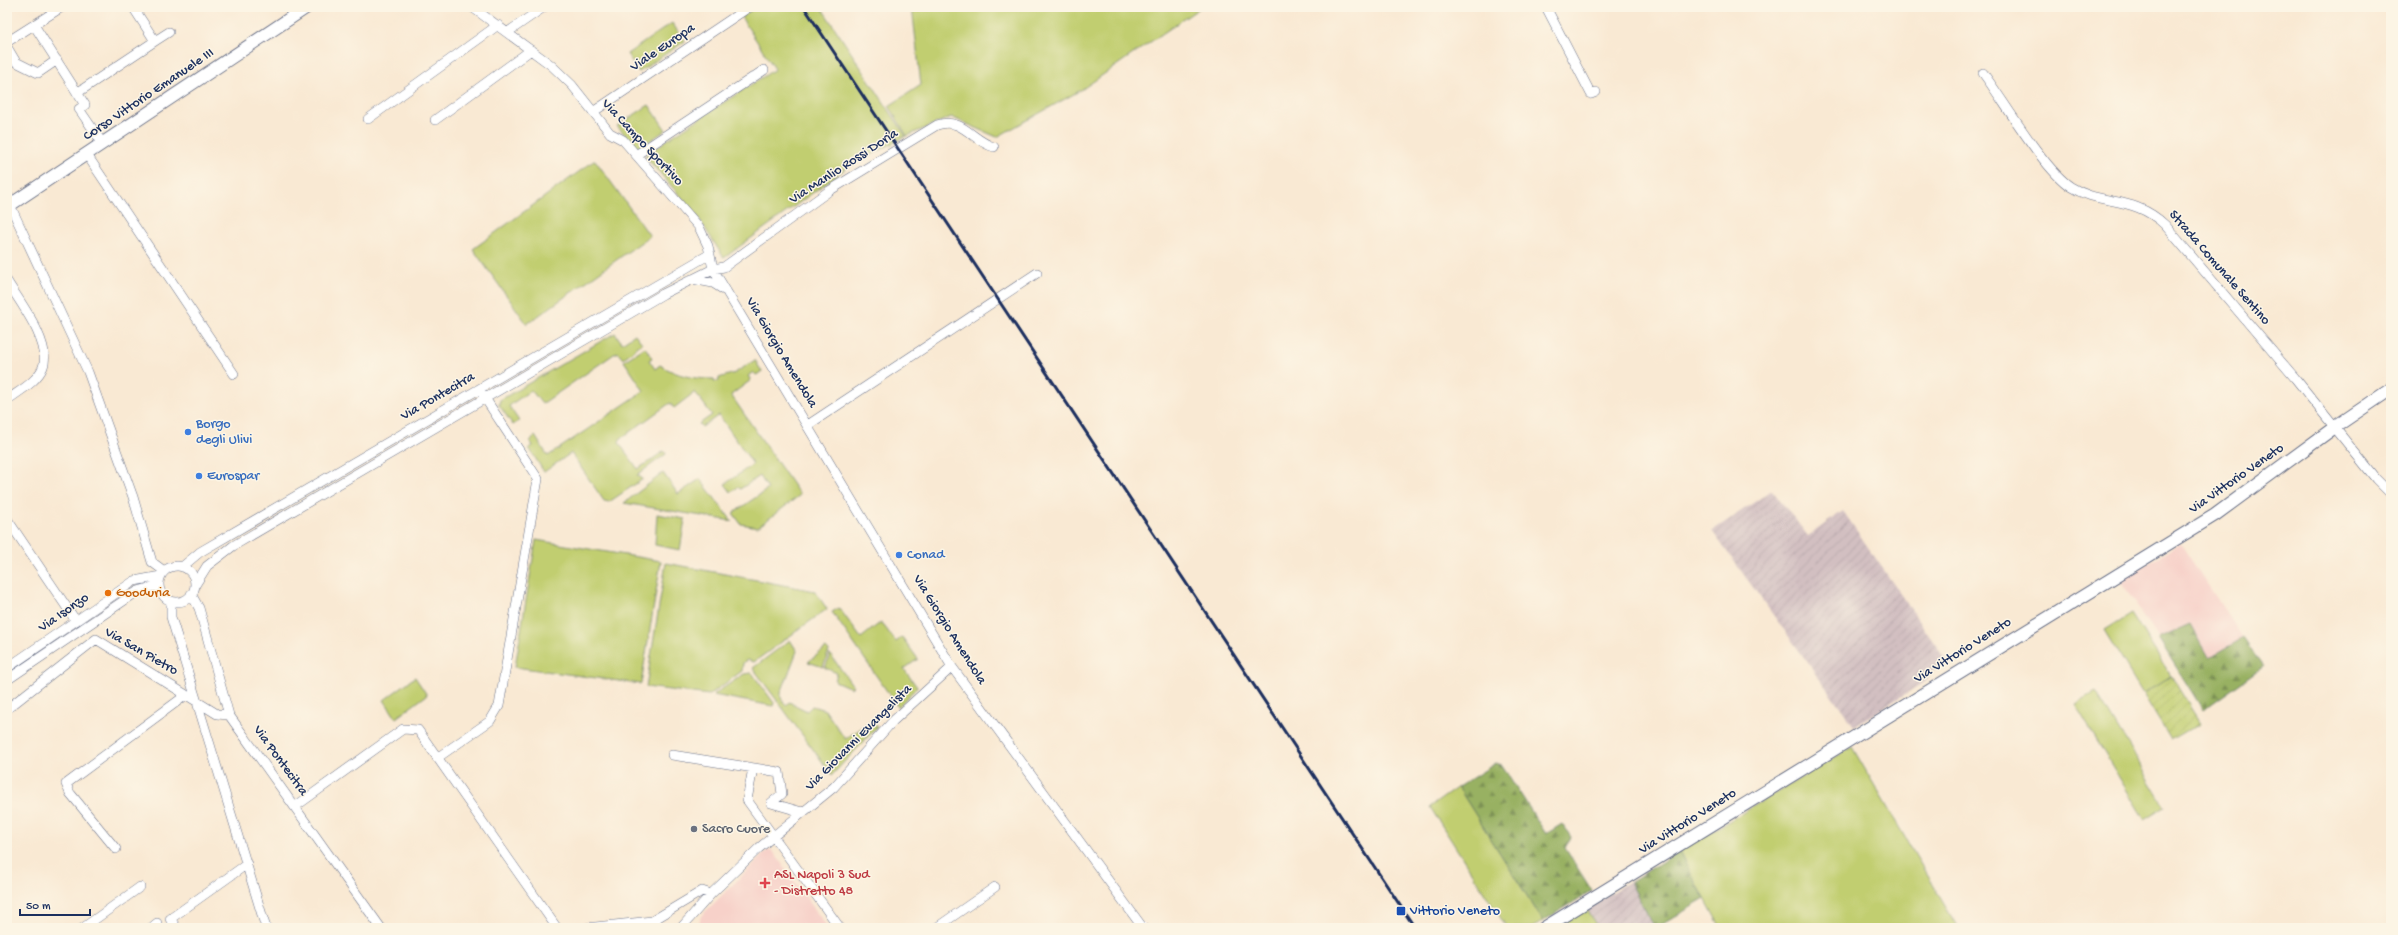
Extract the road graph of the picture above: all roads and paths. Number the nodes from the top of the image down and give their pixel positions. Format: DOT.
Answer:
graph roads {
  1 [pos="62,7"];
  2 [pos="133,7"];
  3 [pos="308,7"];
  4 [pos="472,7"];
  5 [pos="544,7"];
  6 [pos="750,7"];
  7 [pos="1546,7"];
  8 [pos="34,25"];
  9 [pos="498,25"];
  10 [pos="169,32"];
  11 [pos="508,32"];
  12 [pos="7,42"];
  13 [pos="155,42"];
  14 [pos="7,48"];
  15 [pos="531,50"];
  16 [pos="57,60"];
  17 [pos="764,70"];
  18 [pos="1983,73"];
  19 [pos="1596,92"];
  20 [pos="77,93"];
  21 [pos="593,112"];
  22 [pos="368,120"];
  23 [pos="435,120"];
  24 [pos="103,144"];
  25 [pos="994,147"];
  26 [pos="87,155"];
  27 [pos="636,155"];
  28 [pos="9,203"];
  29 [pos="710,254"];
  30 [pos="713,269"];
  31 [pos="1037,273"];
  32 [pos="692,280"];
  33 [pos="7,281"];
  34 [pos="727,292"];
  35 [pos="234,374"];
  36 [pos="479,389"];
  37 [pos="2391,389"];
  38 [pos="7,400"];
  39 [pos="486,400"];
  40 [pos="808,425"];
  41 [pos="2334,427"];
  42 [pos="2391,494"];
  43 [pos="7,519"];
  44 [pos="182,567"];
  45 [pos="161,578"];
  46 [pos="194,585"];
  47 [pos="191,594"];
  48 [pos="171,601"];
  49 [pos="76,621"];
  50 [pos="952,667"];
  51 [pos="7,668"];
  52 [pos="7,680"];
  53 [pos="186,695"];
  54 [pos="196,702"];
  55 [pos="7,709"];
  56 [pos="229,715"];
  57 [pos="672,755"];
  58 [pos="437,758"];
  59 [pos="753,768"];
  60 [pos="296,806"];
  61 [pos="802,812"];
  62 [pos="773,836"];
  63 [pos="116,849"];
  64 [pos="246,864"];
  65 [pos="140,887"];
  66 [pos="995,888"];
  67 [pos="711,894"];
  68 [pos="83,928"];
  69 [pos="177,928"];
  70 [pos="266,928"];
  71 [pos="381,928"];
  72 [pos="557,928"];
  73 [pos="586,928"];
  74 [pos="681,928"];
  75 [pos="840,928"];
  76 [pos="936,928"];
  77 [pos="1143,928"];
  78 [pos="1544,928"];
  1 -- 8 [label="street"];
  2 -- 13 [label="street"];
  3 -- 24 [label="street, Corso Vittorio Emanuele III"];
  4 -- 9 [label="street, Via Campo Sportivo"];
  5 -- 11 [label="street"];
  6 -- 21 [label="street, Viale Europa"];
  7 -- 19 [label="street"];
  8 -- 12 [label="street"];
  8 -- 16 [label="street"];
  9 -- 11 [label="street, Via Campo Sportivo"];
  9 -- 22 [label="street"];
  10 -- 13 [label="street"];
  11 -- 15 [label="street, Via Campo Sportivo"];
  13 -- 20 [label="street"];
  14 -- 16 [label="street"];
  15 -- 21 [label="street, Via Campo Sportivo"];
  15 -- 23 [label="street"];
  16 -- 20 [label="street"];
  17 -- 27 [label="street"];
  18 -- 41 [label="street, Strada Comunale Sentino"];
  20 -- 24 [label="street"];
  21 -- 27 [label="street, Via Campo Sportivo"];
  24 -- 26 [label="street, Corso Vittorio Emanuele III"];
  25 -- 30 [label="street, Via Manlio Rossi Doria"];
  26 -- 28 [label="street, Corso Vittorio Emanuele III"];
  26 -- 35 [label="street"];
  27 -- 29 [label="street, Via Campo Sportivo"];
  28 -- 45 [label="street"];
  29 -- 30 [label="street, Via Campo Sportivo"];
  29 -- 36 [label="street, Via Pontecitra"];
  30 -- 32 [label="street, Via Pontecitra"];
  30 -- 34 [label="street, Via Giorgio Amendola"];
  31 -- 40 [label="street"];
  32 -- 34 [label="street, Via Giorgio Amendola"];
  32 -- 39 [label="street, Via Pontecitra"];
  33 -- 38 [label="street"];
  34 -- 40 [label="street, Via Giorgio Amendola"];
  36 -- 39 [label="street"];
  36 -- 44 [label="street, Via Pontecitra"];
  37 -- 41 [label="street, Via Vittorio Veneto"];
  39 -- 46 [label="street, Via Pontecitra"];
  39 -- 58 [label="street"];
  40 -- 50 [label="street, Via Giorgio Amendola"];
  41 -- 42 [label="street, Strada Comunale Sentino"];
  41 -- 78 [label="street, Via Vittorio Veneto"];
  43 -- 49 [label="street"];
  44 -- 45 [label="street"];
  44 -- 46 [label="street"];
  45 -- 48 [label="street"];
  45 -- 49 [label="street, Via Isonzo"];
  45 -- 52 [label="street, Via Isonzo"];
  46 -- 47 [label="street"];
  47 -- 48 [label="street"];
  47 -- 56 [label="street, Via Pontecitra"];
  48 -- 54 [label="street"];
  49 -- 51 [label="street, Via Isonzo"];
  50 -- 61 [label="street, Via Giovanni Evangelista"];
  50 -- 77 [label="street, Via Giorgio Amendola"];
  53 -- 54 [label="street, Via San Pietro"];
  53 -- 55 [label="street, Via San Pietro"];
  53 -- 63 [label="street"];
  54 -- 56 [label="street, Via San Pietro"];
  54 -- 64 [label="street"];
  56 -- 60 [label="street, Via Pontecitra"];
  57 -- 59 [label="street"];
  58 -- 60 [label="street"];
  58 -- 72 [label="street"];
  59 -- 61 [label="street"];
  59 -- 62 [label="street"];
  60 -- 71 [label="street, Via Pontecitra"];
  61 -- 62 [label="street, Via Giovanni Evangelista"];
  62 -- 67 [label="street, Via Giovanni Evangelista"];
  62 -- 75 [label="street"];
  64 -- 69 [label="street"];
  64 -- 70 [label="street"];
  65 -- 68 [label="street"];
  66 -- 76 [label="street"];
  67 -- 73 [label="street"];
  67 -- 74 [label="street, Via Giovanni Evangelista"];
}
